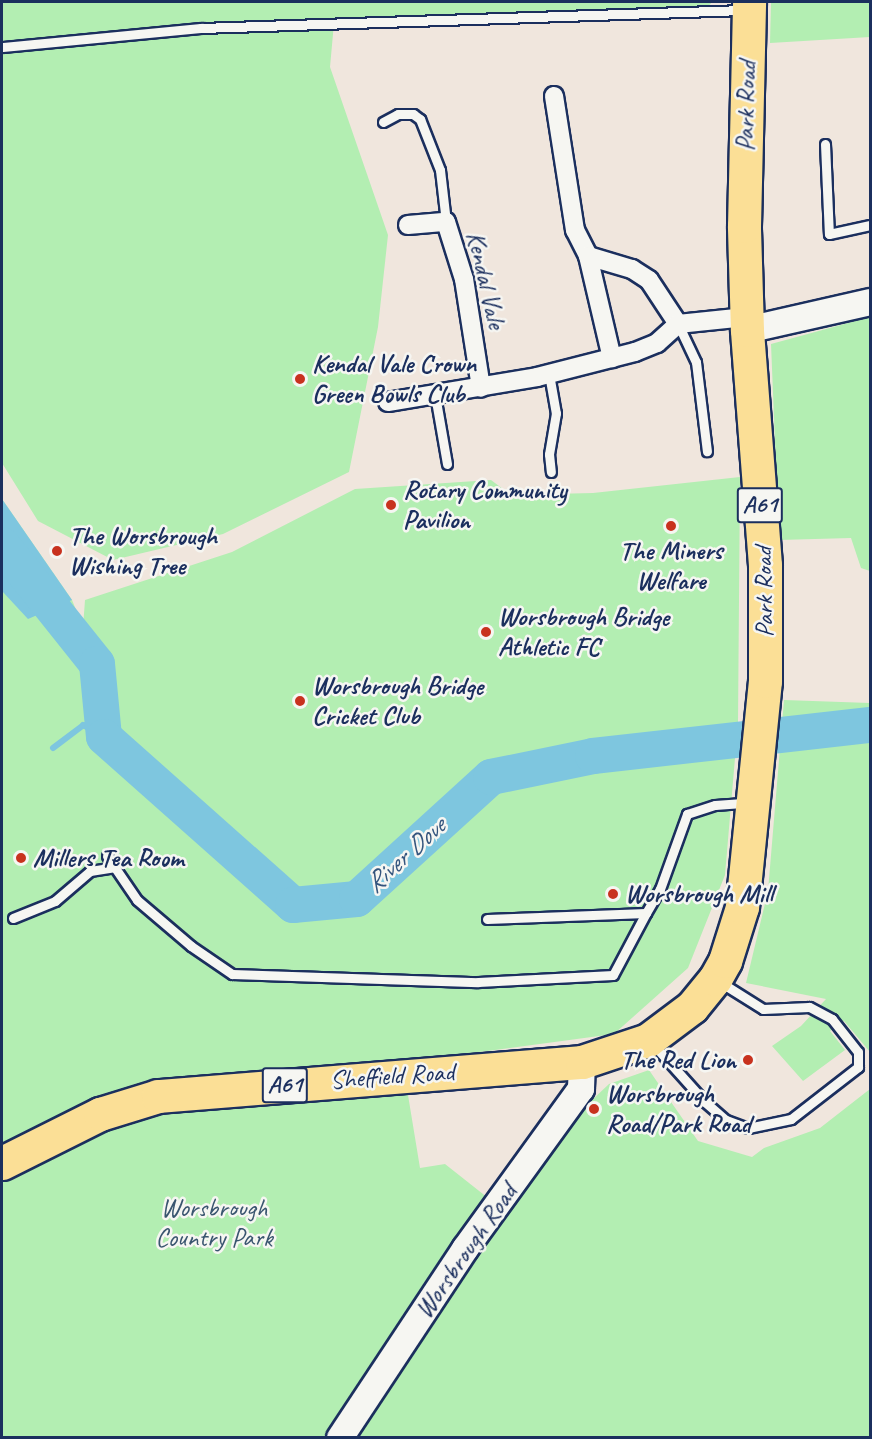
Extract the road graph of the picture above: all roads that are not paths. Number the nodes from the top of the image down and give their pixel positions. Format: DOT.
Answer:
graph roads {
  1 [pos="748,6"];
  2 [pos="2,47"];
  3 [pos="554,96"];
  4 [pos="382,122"];
  5 [pos="825,144"];
  6 [pos="446,222"];
  7 [pos="408,225"];
  8 [pos="870,225"];
  9 [pos="588,256"];
  10 [pos="870,302"];
  11 [pos="746,323"];
  12 [pos="678,324"];
  13 [pos="612,358"];
  14 [pos="543,375"];
  15 [pos="481,388"];
  16 [pos="435,395"];
  17 [pos="388,402"];
  18 [pos="707,451"];
  19 [pos="447,464"];
  20 [pos="551,472"];
  21 [pos="755,802"];
  22 [pos="107,856"];
  23 [pos="114,867"];
  24 [pos="646,913"];
  25 [pos="13,918"];
  26 [pos="487,919"];
  27 [pos="715,979"];
  28 [pos="648,1040"];
  29 [pos="582,1062"];
  30 [pos="2,1163"];
  31 [pos="340,1437"];
  1 -- 2 [label="lane"];
  1 -- 11 [label="highway, Park Road / A61"];
  3 -- 9 [label="street"];
  4 -- 6 [label="lane"];
  5 -- 8 [label="lane"];
  6 -- 7 [label="street, Kendal Vale"];
  6 -- 15 [label="street, Kendal Vale"];
  9 -- 12 [label="street"];
  9 -- 13 [label="street"];
  10 -- 11 [label="street"];
  11 -- 12 [label="street"];
  11 -- 21 [label="highway, Park Road / A61"];
  12 -- 13 [label="street"];
  12 -- 18 [label="lane"];
  13 -- 14 [label="street"];
  14 -- 15 [label="street"];
  14 -- 20 [label="lane"];
  15 -- 16 [label="street"];
  16 -- 17 [label="street"];
  16 -- 19 [label="lane"];
  21 -- 24 [label="lane"];
  21 -- 27 [label="highway, Park Road / A61"];
  22 -- 23 [label="lane"];
  23 -- 24 [label="lane"];
  23 -- 25 [label="lane"];
  24 -- 26 [label="lane"];
  27 -- 28 [label="highway, Park Road / A61"];
  27 -- 28 [label="lane"];
  28 -- 29 [label="highway, Park Road / A61"];
  29 -- 30 [label="highway, Sheffield Road / A61"];
  29 -- 31 [label="street, Worsbrough Road"];
}
